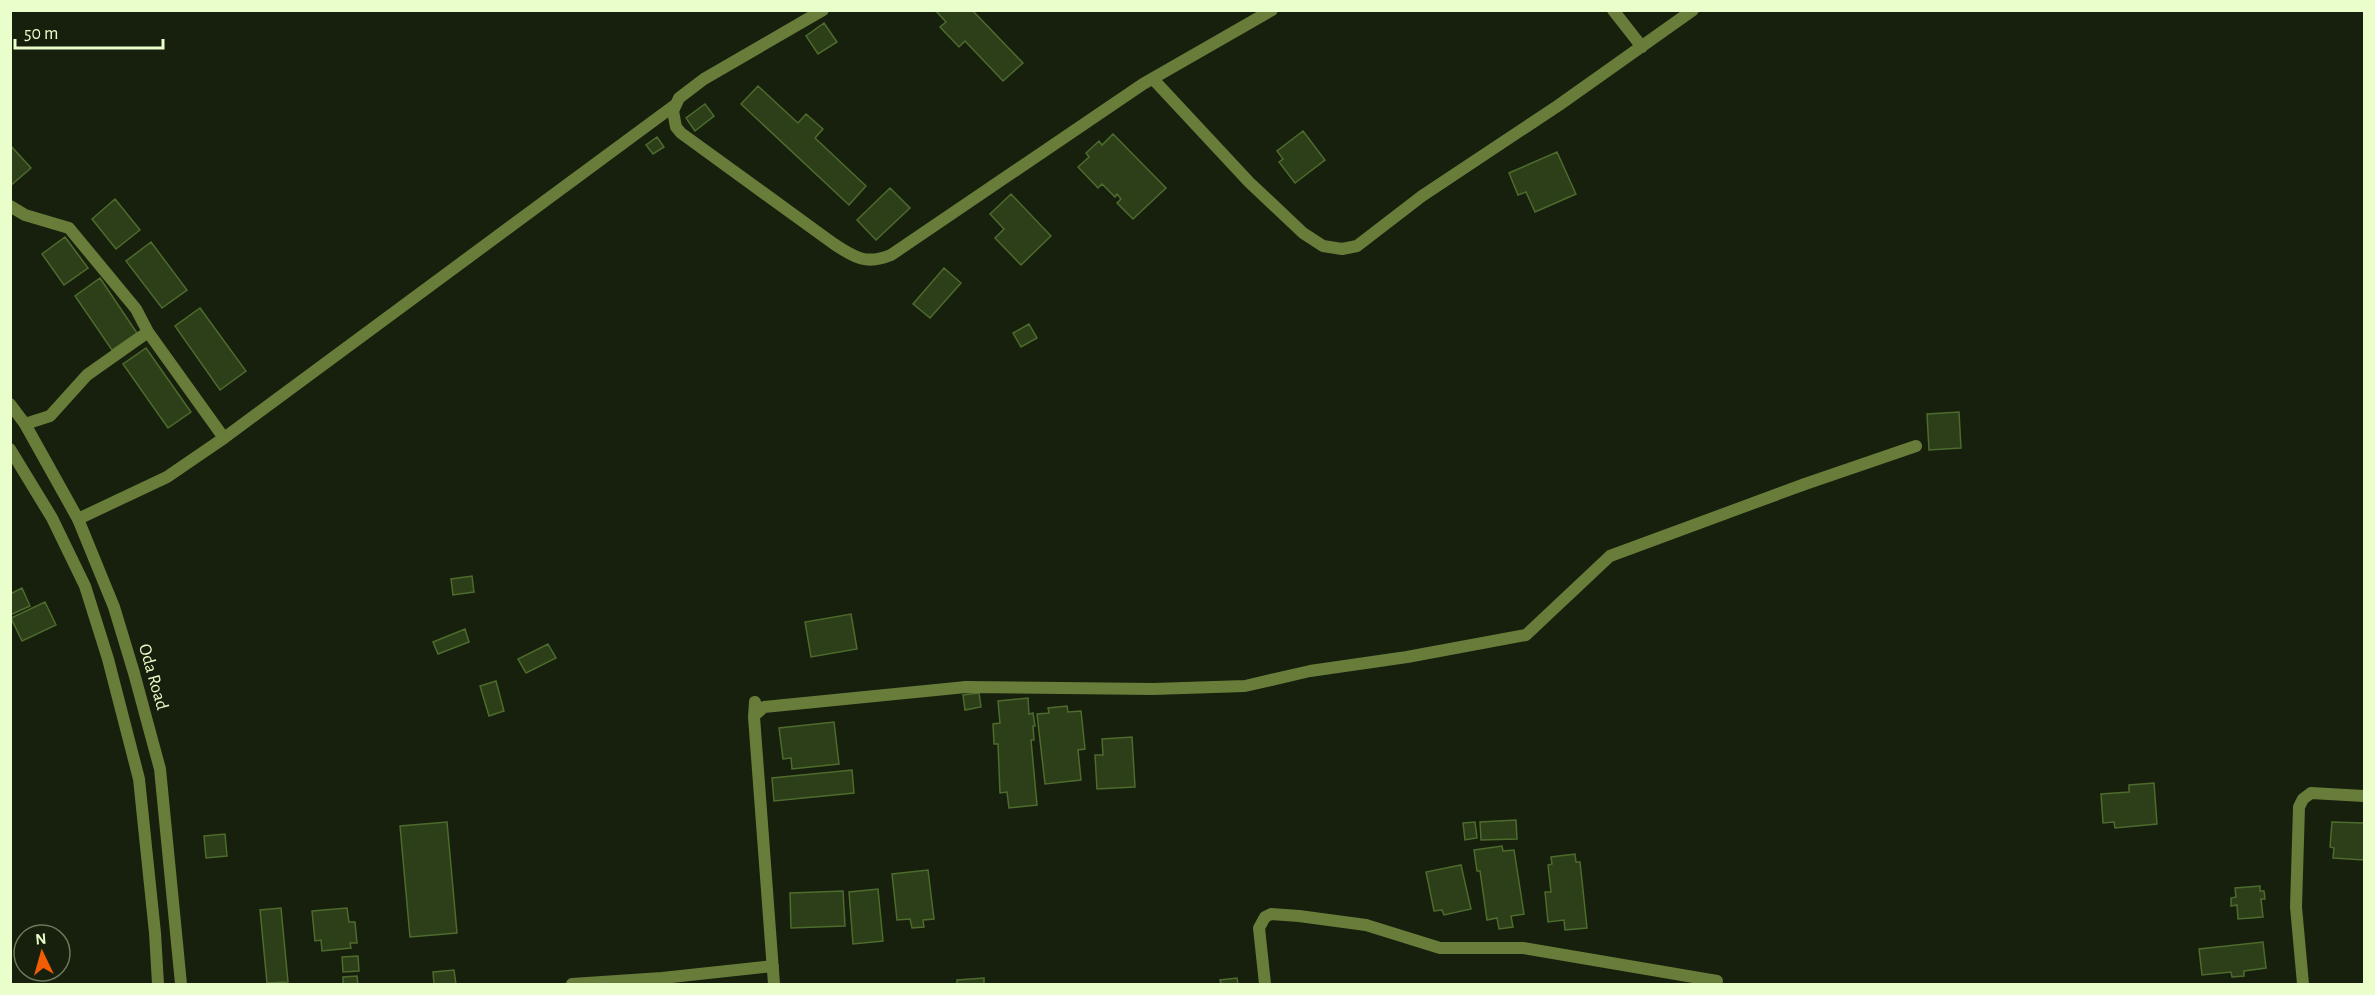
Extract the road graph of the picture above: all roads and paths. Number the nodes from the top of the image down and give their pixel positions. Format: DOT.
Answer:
graph roads {
  1 [pos="824,10"];
  2 [pos="1272,10"];
  3 [pos="1613,10"];
  4 [pos="1693,10"];
  5 [pos="1642,47"];
  6 [pos="1154,79"];
  7 [pos="675,105"];
  8 [pos="10,206"];
  9 [pos="148,332"];
  10 [pos="10,404"];
  11 [pos="25,423"];
  12 [pos="224,438"];
  13 [pos="1916,446"];
  14 [pos="10,449"];
  15 [pos="15,465"];
  16 [pos="78,519"];
  17 [pos="2364,796"];
  18 [pos="773,966"];
  19 [pos="1717,981"];
  20 [pos="158,984"];
  21 [pos="181,984"];
  22 [pos="572,984"];
  23 [pos="774,984"];
  24 [pos="1265,984"];
  25 [pos="2303,984"];
  1 -- 7 [label="street"];
  2 -- 6 [label="street"];
  3 -- 5 [label="street"];
  4 -- 5 [label="street"];
  5 -- 6 [label="street"];
  6 -- 7 [label="street"];
  7 -- 12 [label="street"];
  8 -- 9 [label="street"];
  9 -- 11 [label="street"];
  9 -- 12 [label="street"];
  10 -- 11 [label="street, Oda Road"];
  11 -- 16 [label="street, Oda Road"];
  12 -- 16 [label="street"];
  13 -- 18 [label="street"];
  14 -- 15 [label="street"];
  15 -- 20 [label="street"];
  16 -- 21 [label="street, Oda Road"];
  17 -- 25 [label="street"];
  18 -- 22 [label="street"];
  18 -- 23 [label="street"];
  19 -- 24 [label="street"];
}
